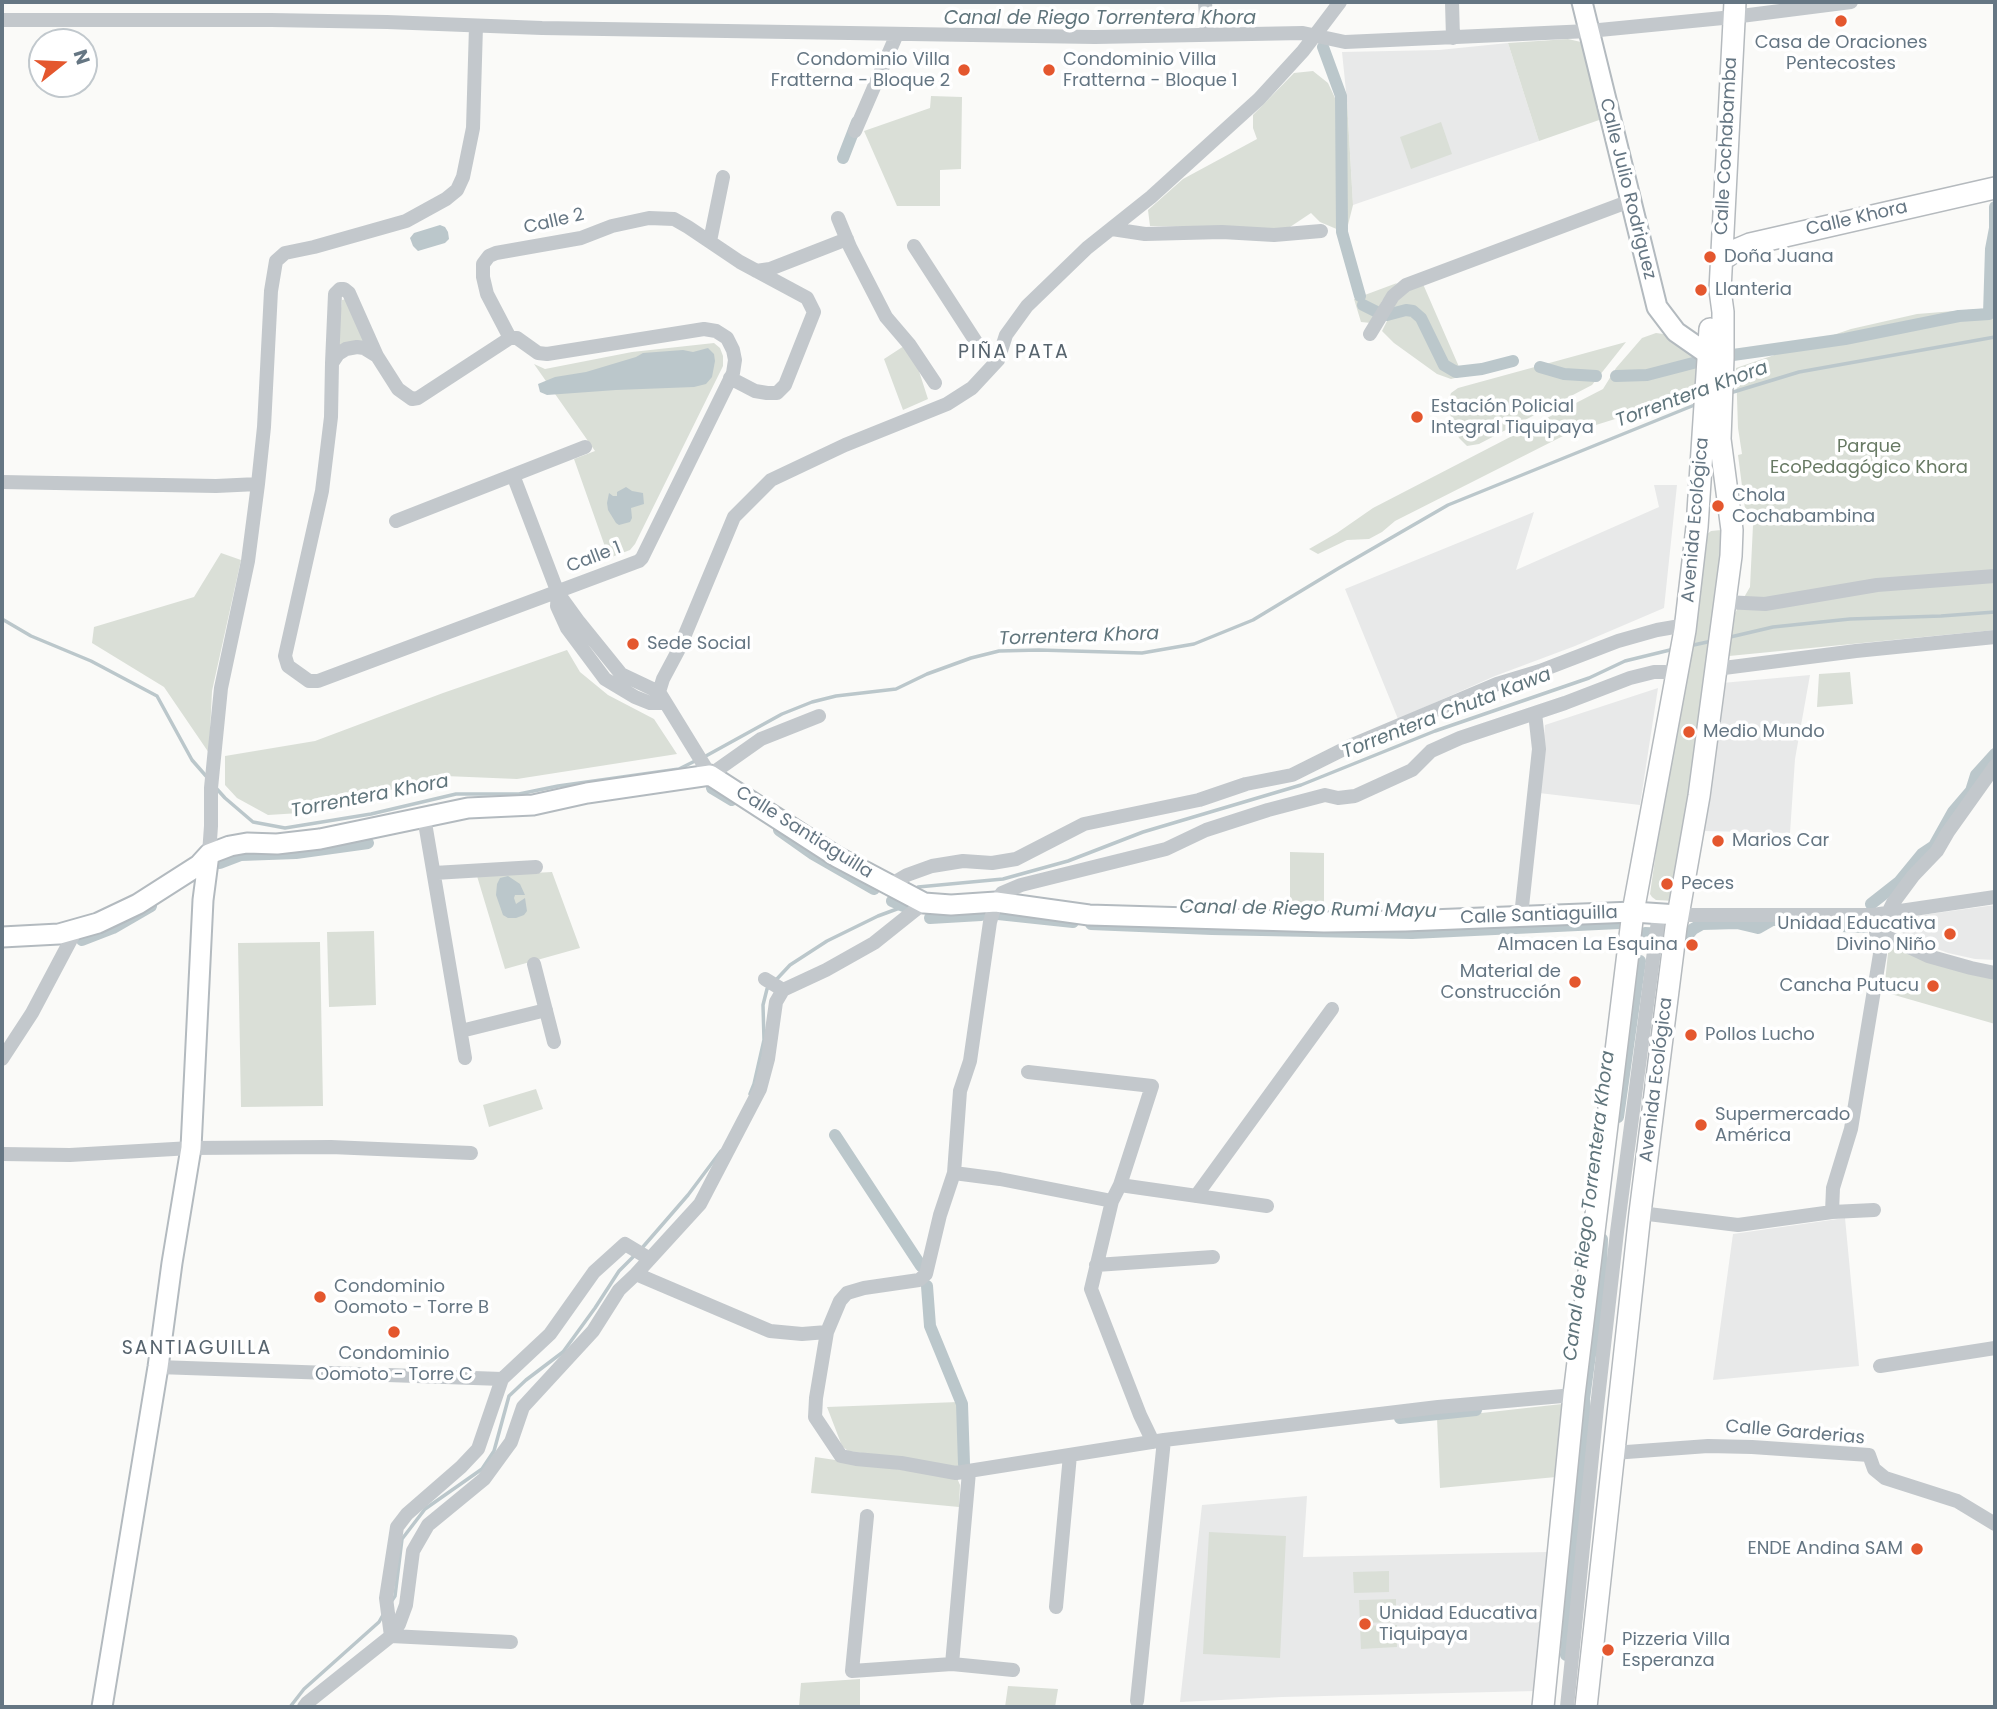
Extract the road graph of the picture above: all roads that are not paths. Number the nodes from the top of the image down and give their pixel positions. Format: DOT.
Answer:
graph roads {
  1 [pos="1205,2"];
  2 [pos="1340,2"];
  3 [pos="1452,2"];
  4 [pos="1582,2"];
  5 [pos="1851,2"];
  6 [pos="1734,10"];
  7 [pos="2,20"];
  8 [pos="475,26"];
  9 [pos="1589,31"];
  10 [pos="897,34"];
  11 [pos="1207,34"];
  12 [pos="1315,36"];
  13 [pos="1453,38"];
  14 [pos="855,131"];
  15 [pos="723,177"];
  16 [pos="1995,188"];
  17 [pos="1630,201"];
  18 [pos="838,218"];
  19 [pos="1112,229"];
  20 [pos="1321,231"];
  21 [pos="709,241"];
  22 [pos="848,243"];
  23 [pos="914,246"];
  24 [pos="1723,260"];
  25 [pos="755,271"];
  26 [pos="787,288"];
  27 [pos="1720,290"];
  28 [pos="1370,334"];
  29 [pos="510,338"];
  30 [pos="1709,355"];
  31 [pos="377,356"];
  32 [pos="998,360"];
  33 [pos="332,363"];
  34 [pos="730,377"];
  35 [pos="1716,382"];
  36 [pos="935,383"];
  37 [pos="1712,423"];
  38 [pos="585,447"];
  39 [pos="513,475"];
  40 [pos="2,482"];
  41 [pos="258,484"];
  42 [pos="397,521"];
  43 [pos="1697,527"];
  44 [pos="1732,530"];
  45 [pos="1995,576"];
  46 [pos="558,593"];
  47 [pos="1724,612"];
  48 [pos="1686,628"];
  49 [pos="1995,637"];
  50 [pos="1717,663"];
  51 [pos="1678,672"];
  52 [pos="662,697"];
  53 [pos="1535,713"];
  54 [pos="819,716"];
  55 [pos="1995,766"];
  56 [pos="708,772"];
  57 [pos="424,817"];
  58 [pos="209,854"];
  59 [pos="536,867"];
  60 [pos="434,873"];
  61 [pos="892,886"];
  62 [pos="1995,897"];
  63 [pos="918,901"];
  64 [pos="996,902"];
  65 [pos="1633,912"];
  66 [pos="1880,914"];
  67 [pos="1521,916"];
  68 [pos="1668,918"];
  69 [pos="76,930"];
  70 [pos="1877,932"];
  71 [pos="2,936"];
  72 [pos="534,964"];
  73 [pos="1995,973"];
  74 [pos="1332,1009"];
  75 [pos="546,1010"];
  76 [pos="461,1031"];
  77 [pos="554,1042"];
  78 [pos="465,1058"];
  79 [pos="2,1059"];
  80 [pos="1028,1072"];
  81 [pos="191,1148"];
  82 [pos="471,1153"];
  83 [pos="2,1154"];
  84 [pos="954,1173"];
  85 [pos="1120,1185"];
  86 [pos="1196,1196"];
  87 [pos="1112,1201"];
  88 [pos="1267,1206"];
  89 [pos="1874,1210"];
  90 [pos="1832,1212"];
  91 [pos="1640,1213"];
  92 [pos="1213,1257"];
  93 [pos="650,1259"];
  94 [pos="1096,1265"];
  95 [pos="636,1274"];
  96 [pos="827,1332"];
  97 [pos="1995,1348"];
  98 [pos="1880,1366"];
  99 [pos="158,1367"];
  100 [pos="502,1378"];
  101 [pos="1574,1395"];
  102 [pos="1158,1441"];
  103 [pos="1613,1453"];
  104 [pos="1070,1455"];
  105 [pos="969,1472"];
  106 [pos="867,1516"];
  107 [pos="1995,1524"];
  108 [pos="1056,1607"];
  109 [pos="391,1636"];
  110 [pos="510,1642"];
  111 [pos="952,1664"];
  112 [pos="1013,1670"];
  113 [pos="1137,1701"];
  114 [pos="102,1707"];
  115 [pos="304,1707"];
  116 [pos="1543,1707"];
  117 [pos="1567,1707"];
  118 [pos="1586,1707"];
  1 -- 11 [label="street"];
  2 -- 12 [label="street"];
  3 -- 13 [label="street"];
  4 -- 9 [label="street, Calle Julio Rodriguez"];
  5 -- 6 [label="street"];
  6 -- 9 [label="street"];
  6 -- 24 [label="main road, Calle Cochabamba"];
  7 -- 8 [label="street"];
  8 -- 10 [label="street"];
  8 -- 41 [label="street"];
  9 -- 13 [label="street"];
  9 -- 17 [label="street, Calle Julio Rodriguez"];
  10 -- 11 [label="street"];
  10 -- 14 [label="street"];
  11 -- 12 [label="street"];
  12 -- 13 [label="street"];
  12 -- 19 [label="street"];
  15 -- 21 [label="street"];
  16 -- 24 [label="main road, Calle Khora"];
  17 -- 28 [label="street"];
  17 -- 30 [label="street, Calle Julio Rodriguez"];
  18 -- 22 [label="street"];
  19 -- 20 [label="street"];
  19 -- 32 [label="street"];
  21 -- 25 [label="street, Calle 2"];
  21 -- 29 [label="street, Calle 2"];
  22 -- 25 [label="street"];
  22 -- 26 [label="street"];
  22 -- 36 [label="street"];
  23 -- 32 [label="street"];
  24 -- 27 [label="main road, Calle Cochabamba"];
  25 -- 26 [label="street, Calle 2"];
  26 -- 34 [label="street, Calle 2"];
  27 -- 30 [label="main road"];
  27 -- 35 [label="main road, Avenida Ecológica"];
  29 -- 31 [label="street, Calle 1"];
  29 -- 34 [label="street, Calle 1"];
  30 -- 35 [label="main road"];
  31 -- 33 [label="street"];
  31 -- 33 [label="street, Calle 1"];
  32 -- 52 [label="street"];
  33 -- 46 [label="street, Calle 1"];
  34 -- 46 [label="street, Calle 1"];
  35 -- 37 [label="main road, Avenida Ecológica"];
  37 -- 43 [label="main road, Avenida Ecológica"];
  37 -- 44 [label="main road, Avenida Ecológica"];
  38 -- 39 [label="street"];
  39 -- 42 [label="street"];
  39 -- 46 [label="street"];
  40 -- 41 [label="street"];
  41 -- 58 [label="street"];
  43 -- 44 [label="main road"];
  43 -- 48 [label="main road, Avenida Ecológica"];
  44 -- 47 [label="main road, Avenida Ecológica"];
  45 -- 47 [label="street"];
  46 -- 52 [label="street"];
  47 -- 50 [label="main road, Avenida Ecológica"];
  48 -- 51 [label="main road, Avenida Ecológica"];
  48 -- 61 [label="street"];
  49 -- 50 [label="street"];
  50 -- 68 [label="main road, Avenida Ecológica"];
  51 -- 53 [label="street"];
  51 -- 65 [label="main road, Avenida Ecológica"];
  52 -- 56 [label="street"];
  53 -- 64 [label="street"];
  53 -- 67 [label="street"];
  54 -- 56 [label="street"];
  55 -- 66 [label="street"];
  56 -- 57 [label="street"];
  56 -- 61 [label="street, Calle Santiaguilla"];
  57 -- 58 [label="street"];
  57 -- 60 [label="street"];
  58 -- 69 [label="street"];
  58 -- 81 [label="street"];
  59 -- 60 [label="street"];
  60 -- 76 [label="street"];
  61 -- 63 [label="street, Calle Santiaguilla"];
  62 -- 66 [label="street"];
  63 -- 64 [label="street, Calle Santiaguilla"];
  63 -- 93 [label="street"];
  64 -- 67 [label="street, Calle Santiaguilla"];
  64 -- 84 [label="street"];
  65 -- 67 [label="street, Calle Santiaguilla"];
  65 -- 68 [label="street, Calle Santiaguilla"];
  65 -- 101 [label="main road, Avenida Ecológica"];
  66 -- 68 [label="street"];
  66 -- 70 [label="street"];
  68 -- 91 [label="main road, Avenida Ecológica"];
  68 -- 117 [label="street"];
  69 -- 71 [label="street"];
  69 -- 79 [label="street"];
  70 -- 73 [label="street"];
  70 -- 90 [label="street"];
  72 -- 75 [label="street"];
  74 -- 86 [label="street"];
  75 -- 76 [label="street"];
  75 -- 77 [label="street"];
  76 -- 78 [label="street"];
  80 -- 85 [label="street"];
  81 -- 82 [label="street"];
  81 -- 83 [label="street"];
  81 -- 99 [label="street"];
  84 -- 87 [label="street"];
  84 -- 96 [label="street"];
  85 -- 86 [label="street"];
  85 -- 87 [label="street"];
  86 -- 88 [label="street"];
  87 -- 94 [label="street"];
  89 -- 90 [label="street"];
  90 -- 91 [label="street"];
  91 -- 103 [label="main road, Avenida Ecológica"];
  92 -- 94 [label="street"];
  93 -- 95 [label="street"];
  93 -- 100 [label="street"];
  94 -- 102 [label="street"];
  95 -- 96 [label="street"];
  95 -- 109 [label="street"];
  96 -- 105 [label="street"];
  97 -- 98 [label="street"];
  99 -- 100 [label="street"];
  99 -- 114 [label="street"];
  100 -- 109 [label="street"];
  101 -- 102 [label="street"];
  101 -- 116 [label="main road, Avenida Ecológica"];
  102 -- 104 [label="street"];
  102 -- 113 [label="street"];
  103 -- 107 [label="street, Calle Garderias"];
  103 -- 118 [label="main road, Avenida Ecológica"];
  104 -- 105 [label="street"];
  104 -- 108 [label="street"];
  105 -- 111 [label="street"];
  106 -- 111 [label="street"];
  109 -- 110 [label="street"];
  109 -- 115 [label="street"];
  111 -- 112 [label="street"];
}
